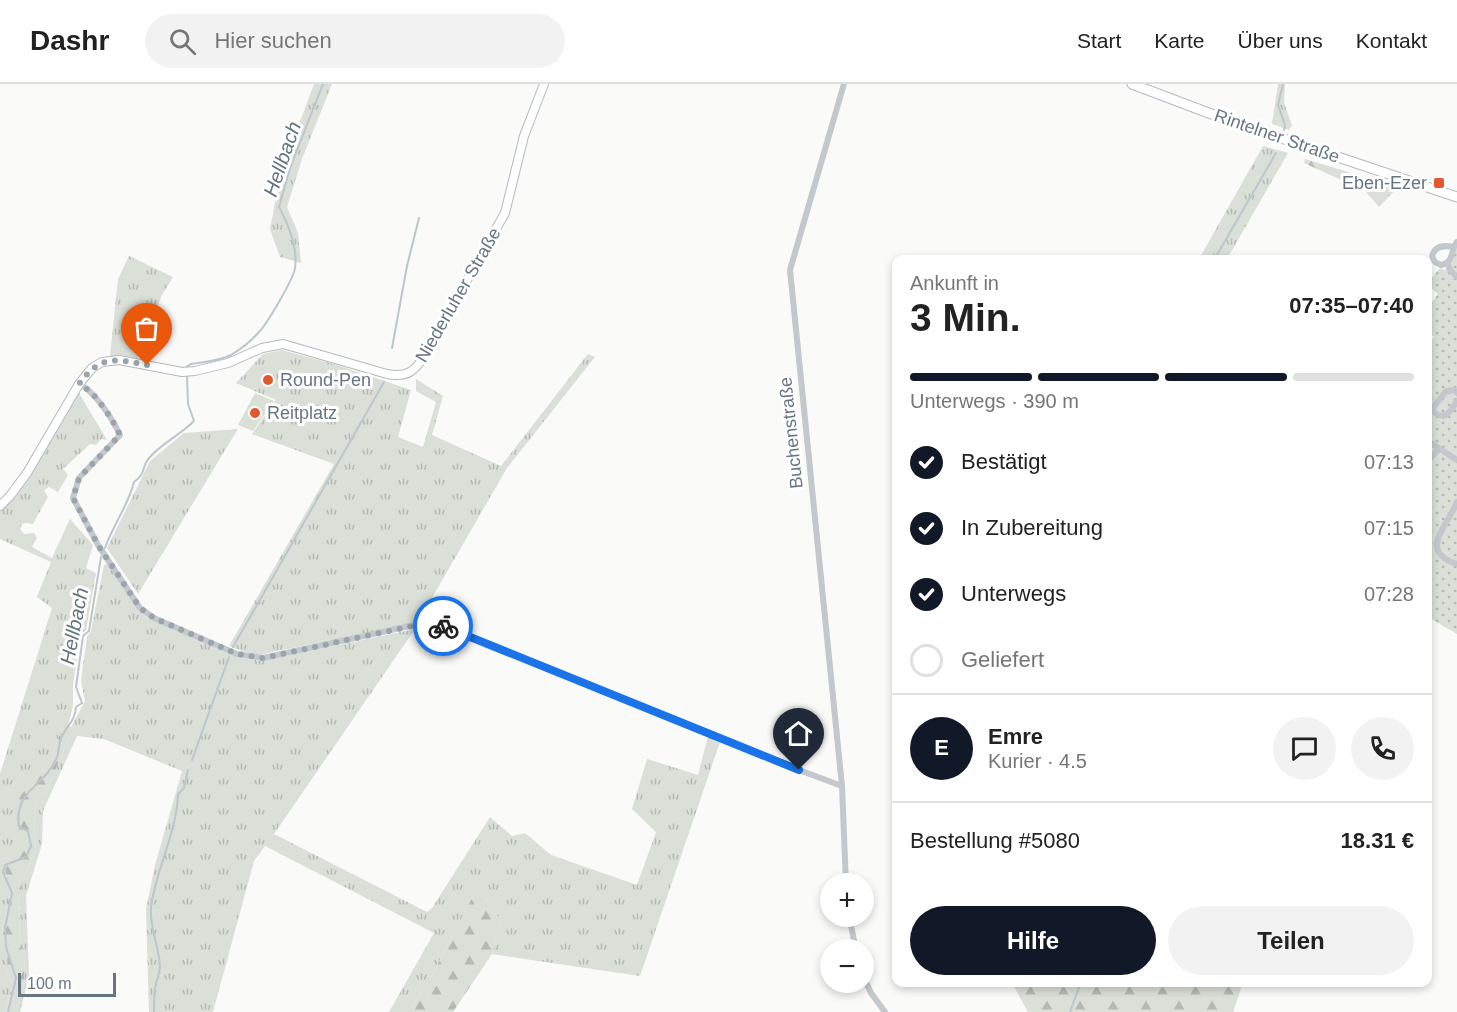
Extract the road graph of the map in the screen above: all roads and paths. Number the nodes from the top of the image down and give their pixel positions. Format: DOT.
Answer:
graph roads {
  1 [pos="544,84"];
  2 [pos="844,84"];
  3 [pos="1132,84"];
  4 [pos="1457,197"];
  5 [pos="1455,244"];
  6 [pos="1447,263"];
  7 [pos="1457,277"];
  8 [pos="79,384"];
  9 [pos="1457,393"];
  10 [pos="1457,401"];
  11 [pos="1432,408"];
  12 [pos="1432,413"];
  13 [pos="1432,444"];
  14 [pos="1439,449"];
  15 [pos="1432,456"];
  16 [pos="1457,460"];
  17 [pos="1457,502"];
  18 [pos="0,506"];
  19 [pos="1457,564"];
  20 [pos="842,786"];
  21 [pos="846,873"];
  22 [pos="871,993"];
  23 [pos="885,1012"];
  1 -- 8 [label="street, Niederluher Straße"];
  2 -- 20 [label="street, Buchenstraße"];
  3 -- 4 [label="main road, Rintelner Straße"];
  5 -- 6 [label="street"];
  5 -- 6 [label="street"];
  6 -- 7 [label="street"];
  8 -- 18 [label="street, Niederluher Straße"];
  8 -- 20 [label="street"];
  9 -- 11 [label="street"];
  10 -- 12 [label="street"];
  13 -- 14 [label="street"];
  14 -- 15 [label="street"];
  14 -- 16 [label="street"];
  17 -- 19 [label="street"];
  20 -- 21 [label="street, Buchenstraße"];
  22 -- 23 [label="street"];
}
